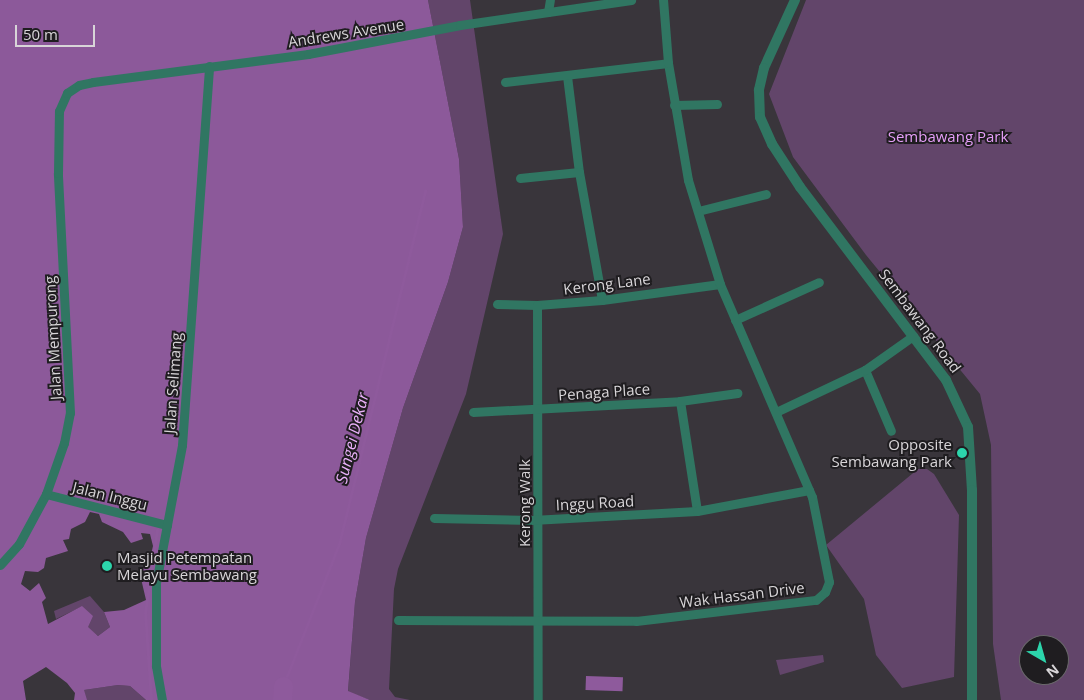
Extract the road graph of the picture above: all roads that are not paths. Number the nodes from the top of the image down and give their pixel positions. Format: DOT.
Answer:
graph roads {
  1 [pos="550,0"];
  2 [pos="631,0"];
  3 [pos="663,0"];
  4 [pos="795,0"];
  5 [pos="548,12"];
  6 [pos="668,63"];
  7 [pos="209,66"];
  8 [pos="567,76"];
  9 [pos="505,82"];
  10 [pos="67,93"];
  11 [pos="717,104"];
  12 [pos="674,105"];
  13 [pos="579,172"];
  14 [pos="520,178"];
  15 [pos="766,194"];
  16 [pos="698,211"];
  17 [pos="819,282"];
  18 [pos="720,284"];
  19 [pos="602,300"];
  20 [pos="497,304"];
  21 [pos="537,305"];
  22 [pos="735,320"];
  23 [pos="913,336"];
  24 [pos="865,370"];
  25 [pos="737,393"];
  26 [pos="680,401"];
  27 [pos="538,410"];
  28 [pos="473,412"];
  29 [pos="776,412"];
  30 [pos="891,431"];
  31 [pos="809,490"];
  32 [pos="46,494"];
  33 [pos="697,511"];
  34 [pos="434,518"];
  35 [pos="539,520"];
  36 [pos="167,525"];
  37 [pos="0,565"];
  38 [pos="398,620"];
  39 [pos="540,621"];
  40 [pos="974,698"];
  41 [pos="162,700"];
  42 [pos="538,700"];
  1 -- 5 [label="street"];
  2 -- 5 [label="street, Andrews Avenue"];
  3 -- 6 [label="street, Wak Hassan Drive"];
  4 -- 23 [label="street, Sembawang Road"];
  5 -- 7 [label="street, Andrews Avenue"];
  6 -- 8 [label="street"];
  6 -- 12 [label="street, Wak Hassan Drive"];
  7 -- 10 [label="street, Andrews Avenue"];
  7 -- 36 [label="street, Jalan Selimang"];
  8 -- 9 [label="street"];
  8 -- 13 [label="street"];
  10 -- 32 [label="street, Jalan Mempurong"];
  11 -- 12 [label="street"];
  12 -- 16 [label="street, Wak Hassan Drive"];
  13 -- 14 [label="street"];
  13 -- 19 [label="street"];
  15 -- 16 [label="street"];
  16 -- 18 [label="street, Wak Hassan Drive"];
  17 -- 22 [label="street"];
  18 -- 19 [label="street, Kerong Lane"];
  18 -- 22 [label="street, Wak Hassan Drive"];
  19 -- 21 [label="street, Kerong Lane"];
  20 -- 21 [label="street, Kerong Lane"];
  21 -- 27 [label="street, Kerong Walk"];
  22 -- 29 [label="street, Wak Hassan Drive"];
  23 -- 24 [label="street"];
  23 -- 40 [label="street, Sembawang Road"];
  24 -- 29 [label="street"];
  24 -- 30 [label="street"];
  25 -- 26 [label="street, Penaga Place"];
  26 -- 27 [label="street, Penaga Place"];
  26 -- 33 [label="street"];
  27 -- 28 [label="street, Penaga Place"];
  27 -- 35 [label="street, Kerong Walk"];
  29 -- 31 [label="street, Wak Hassan Drive"];
  31 -- 33 [label="street, Inggu Road"];
  31 -- 39 [label="street, Wak Hassan Drive"];
  32 -- 36 [label="street, Jalan Inggu"];
  32 -- 37 [label="street, Jalan Mempurong"];
  33 -- 35 [label="street, Inggu Road"];
  34 -- 35 [label="street, Inggu Road"];
  35 -- 39 [label="street, Kerong Walk"];
  36 -- 41 [label="street, Jalan Selimang"];
  38 -- 39 [label="street, Wak Hassan Drive"];
  39 -- 42 [label="street, Kerong Walk"];
}
